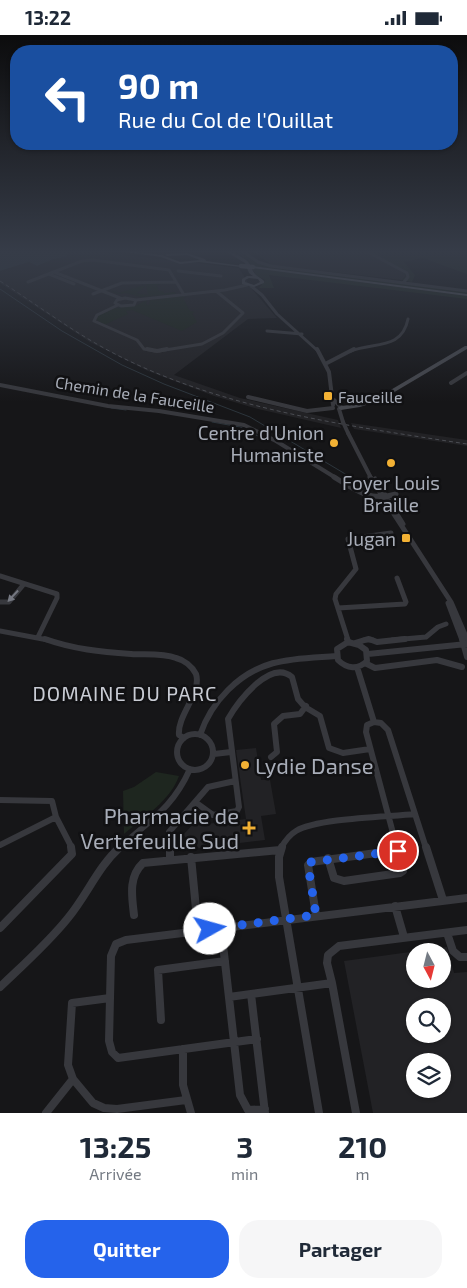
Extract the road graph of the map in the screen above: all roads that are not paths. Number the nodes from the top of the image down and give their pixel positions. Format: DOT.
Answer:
graph roads {
  1 [pos="116,301"];
  2 [pos="136,301"];
  3 [pos="226,301"];
  4 [pos="268,301"];
  5 [pos="118,305"];
  6 [pos="408,319"];
  7 [pos="268,331"];
  8 [pos="302,334"];
  9 [pos="467,347"];
  10 [pos="327,363"];
  11 [pos="467,373"];
  12 [pos="450,383"];
  13 [pos="0,385"];
  14 [pos="248,397"];
  15 [pos="337,406"];
  16 [pos="396,494"];
  17 [pos="384,495"];
  18 [pos="391,533"];
  19 [pos="0,577"];
  20 [pos="397,578"];
  21 [pos="24,584"];
  22 [pos="0,602"];
  23 [pos="338,607"];
  24 [pos="446,624"];
  25 [pos="0,631"];
  26 [pos="38,637"];
  27 [pos="352,643"];
  28 [pos="466,643"];
  29 [pos="368,654"];
  30 [pos="336,657"];
  31 [pos="467,657"];
  32 [pos="365,663"];
  33 [pos="357,667"];
  34 [pos="462,667"];
  35 [pos="306,707"];
  36 [pos="374,722"];
  37 [pos="200,735"];
  38 [pos="184,738"];
  39 [pos="370,749"];
  40 [pos="231,752"];
  41 [pos="214,754"];
  42 [pos="271,757"];
  43 [pos="190,769"];
  44 [pos="235,781"];
  45 [pos="0,800"];
  46 [pos="195,802"];
  47 [pos="415,814"];
  48 [pos="390,816"];
  49 [pos="56,817"];
  50 [pos="0,845"];
  51 [pos="280,850"];
  52 [pos="398,851"];
  53 [pos="191,857"];
  54 [pos="328,858"];
  55 [pos="170,859"];
  56 [pos="467,898"];
  57 [pos="443,901"];
  58 [pos="395,906"];
  59 [pos="134,915"];
  60 [pos="316,915"];
  61 [pos="286,919"];
  62 [pos="221,927"];
  63 [pos="0,928"];
  64 [pos="198,930"];
  65 [pos="467,930"];
  66 [pos="447,933"];
  67 [pos="404,937"];
  68 [pos="467,957"];
  69 [pos="225,961"];
  70 [pos="332,983"];
  71 [pos="0,987"];
  72 [pos="298,987"];
  73 [pos="251,994"];
  74 [pos="229,997"];
  75 [pos="110,998"];
  76 [pos="161,1020"];
  77 [pos="257,1039"];
  78 [pos="234,1043"];
  79 [pos="183,1049"];
  80 [pos="73,1079"];
  81 [pos="186,1100"];
  82 [pos="265,1111"];
  83 [pos="46,1113"];
  84 [pos="190,1113"];
  85 [pos="319,1113"];
  86 [pos="356,1113"];
  1 -- 5 [label="street"];
  2 -- 5 [label="street"];
  3 -- 5 [label="street"];
  4 -- 8 [label="street"];
  6 -- 10 [label="street"];
  7 -- 8 [label="street"];
  8 -- 10 [label="street"];
  9 -- 15 [label="street"];
  10 -- 15 [label="street"];
  11 -- 12 [label="street"];
  13 -- 17 [label="street, Chemin de la Fauceille"];
  14 -- 15 [label="street"];
  15 -- 17 [label="street, bridge"];
  16 -- 17 [label="street, Chemin de la Fauceille"];
  17 -- 28 [label="street"];
  18 -- 23 [label="street"];
  19 -- 21 [label="street"];
  20 -- 23 [label="street"];
  21 -- 22 [label="street, one-way"];
  21 -- 26 [label="street"];
  23 -- 27 [label="street"];
  24 -- 27 [label="street"];
  25 -- 26 [label="street"];
  26 -- 38 [label="street"];
  27 -- 29 [label="street"];
  27 -- 30 [label="street"];
  28 -- 29 [label="street"];
  28 -- 31 [label="street"];
  29 -- 32 [label="street"];
  30 -- 33 [label="street"];
  30 -- 37 [label="street"];
  32 -- 33 [label="street"];
  32 -- 34 [label="street"];
  33 -- 36 [label="street"];
  35 -- 39 [label="street"];
  35 -- 40 [label="street"];
  35 -- 42 [label="street"];
  36 -- 39 [label="street"];
  36 -- 47 [label="street"];
  37 -- 38 [label="street"];
  37 -- 41 [label="street"];
  38 -- 43 [label="street"];
  39 -- 48 [label="street"];
  40 -- 41 [label="street"];
  40 -- 44 [label="street"];
  41 -- 43 [label="street"];
  43 -- 71 [label="street"];
  44 -- 46 [label="street"];
  44 -- 46 [label="street"];
  45 -- 49 [label="street"];
  46 -- 55 [label="street"];
  47 -- 48 [label="street"];
  47 -- 57 [label="street"];
  48 -- 51 [label="street"];
  48 -- 52 [label="street"];
  49 -- 50 [label="street"];
  49 -- 63 [label="street"];
  51 -- 53 [label="street"];
  51 -- 61 [label="street"];
  52 -- 54 [label="street"];
  52 -- 54 [label="street"];
  53 -- 55 [label="street"];
  53 -- 64 [label="street"];
  54 -- 60 [label="street"];
  55 -- 59 [label="street"];
  56 -- 57 [label="street"];
  57 -- 58 [label="street"];
  58 -- 60 [label="street"];
  58 -- 67 [label="street"];
  60 -- 61 [label="street"];
  61 -- 62 [label="street"];
  61 -- 72 [label="street"];
  62 -- 64 [label="street"];
  62 -- 69 [label="street"];
  64 -- 75 [label="street"];
  65 -- 66 [label="street"];
  66 -- 67 [label="street"];
  66 -- 68 [label="street"];
  67 -- 70 [label="street"];
  69 -- 74 [label="street"];
  69 -- 76 [label="street"];
  70 -- 72 [label="street"];
  70 -- 86 [label="street"];
  72 -- 73 [label="street"];
  72 -- 85 [label="street"];
  73 -- 74 [label="street"];
  73 -- 77 [label="street"];
  74 -- 78 [label="street"];
  75 -- 79 [label="street"];
  75 -- 80 [label="street"];
  77 -- 78 [label="street"];
  77 -- 82 [label="street"];
  78 -- 79 [label="street"];
  78 -- 82 [label="street"];
  79 -- 81 [label="street"];
  80 -- 81 [label="street"];
  80 -- 83 [label="street"];
  81 -- 84 [label="street"];
}
